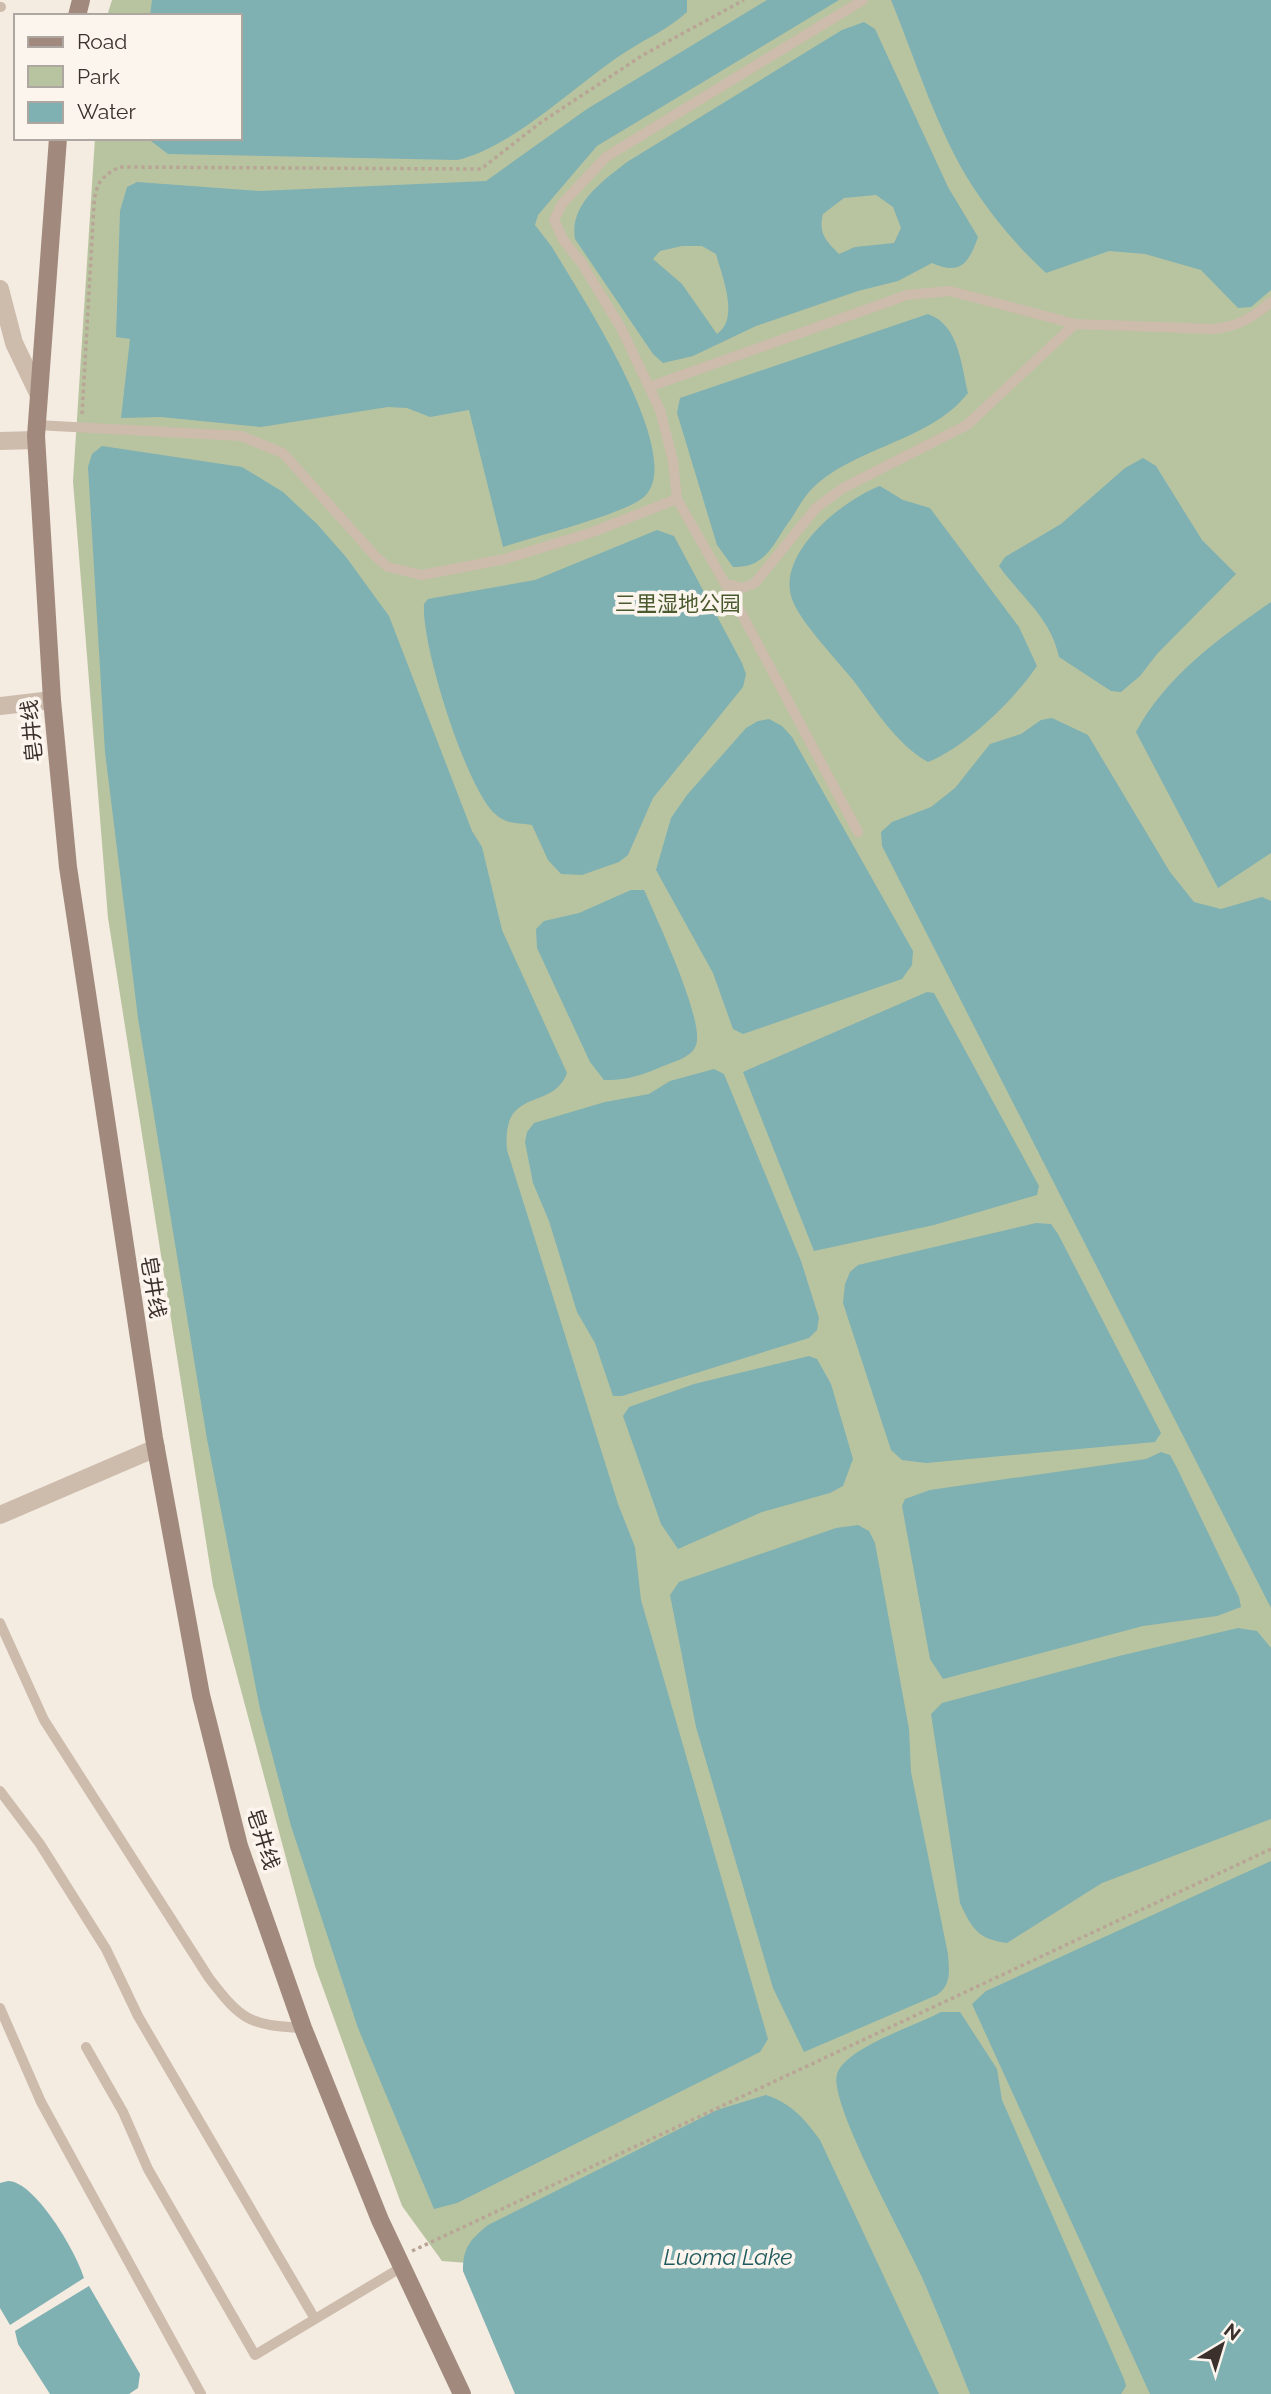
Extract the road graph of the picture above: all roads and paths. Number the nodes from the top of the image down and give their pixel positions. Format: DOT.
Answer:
graph roads {
  1 [pos="744,0"];
  2 [pos="863,0"];
  3 [pos="58,140"];
  4 [pos="0,289"];
  5 [pos="1271,302"];
  6 [pos="1075,324"];
  7 [pos="649,387"];
  8 [pos="38,393"];
  9 [pos="81,427"];
  10 [pos="36,432"];
  11 [pos="0,441"];
  12 [pos="677,499"];
  13 [pos="725,584"];
  14 [pos="52,700"];
  15 [pos="0,706"];
  16 [pos="858,832"];
  17 [pos="156,1448"];
  18 [pos="0,1515"];
  19 [pos="0,1623"];
  20 [pos="0,1791"];
  21 [pos="1271,1849"];
  22 [pos="0,2008"];
  23 [pos="303,2028"];
  24 [pos="86,2048"];
  25 [pos="400,2262"];
  26 [pos="315,2319"];
  27 [pos="201,2394"];
  28 [pos="462,2394"];
  1 -- 9 [label="path"];
  2 -- 7 [label="lane"];
  3 -- 8 [label="street, 皂井线"];
  4 -- 8 [label="street"];
  5 -- 6 [label="lane"];
  6 -- 7 [label="lane"];
  6 -- 13 [label="lane"];
  7 -- 12 [label="lane"];
  8 -- 10 [label="street, 皂井线"];
  9 -- 10 [label="lane"];
  9 -- 12 [label="lane"];
  10 -- 11 [label="street"];
  10 -- 14 [label="street, 皂井线"];
  12 -- 13 [label="lane"];
  13 -- 16 [label="lane"];
  14 -- 15 [label="street"];
  14 -- 17 [label="street, 皂井线"];
  17 -- 18 [label="street"];
  17 -- 23 [label="street, 皂井线"];
  19 -- 23 [label="lane"];
  20 -- 26 [label="lane"];
  21 -- 25 [label="path"];
  22 -- 27 [label="lane"];
  23 -- 25 [label="street, 皂井线"];
  24 -- 26 [label="lane"];
  25 -- 26 [label="lane"];
  25 -- 28 [label="street, 皂井线"];
}
